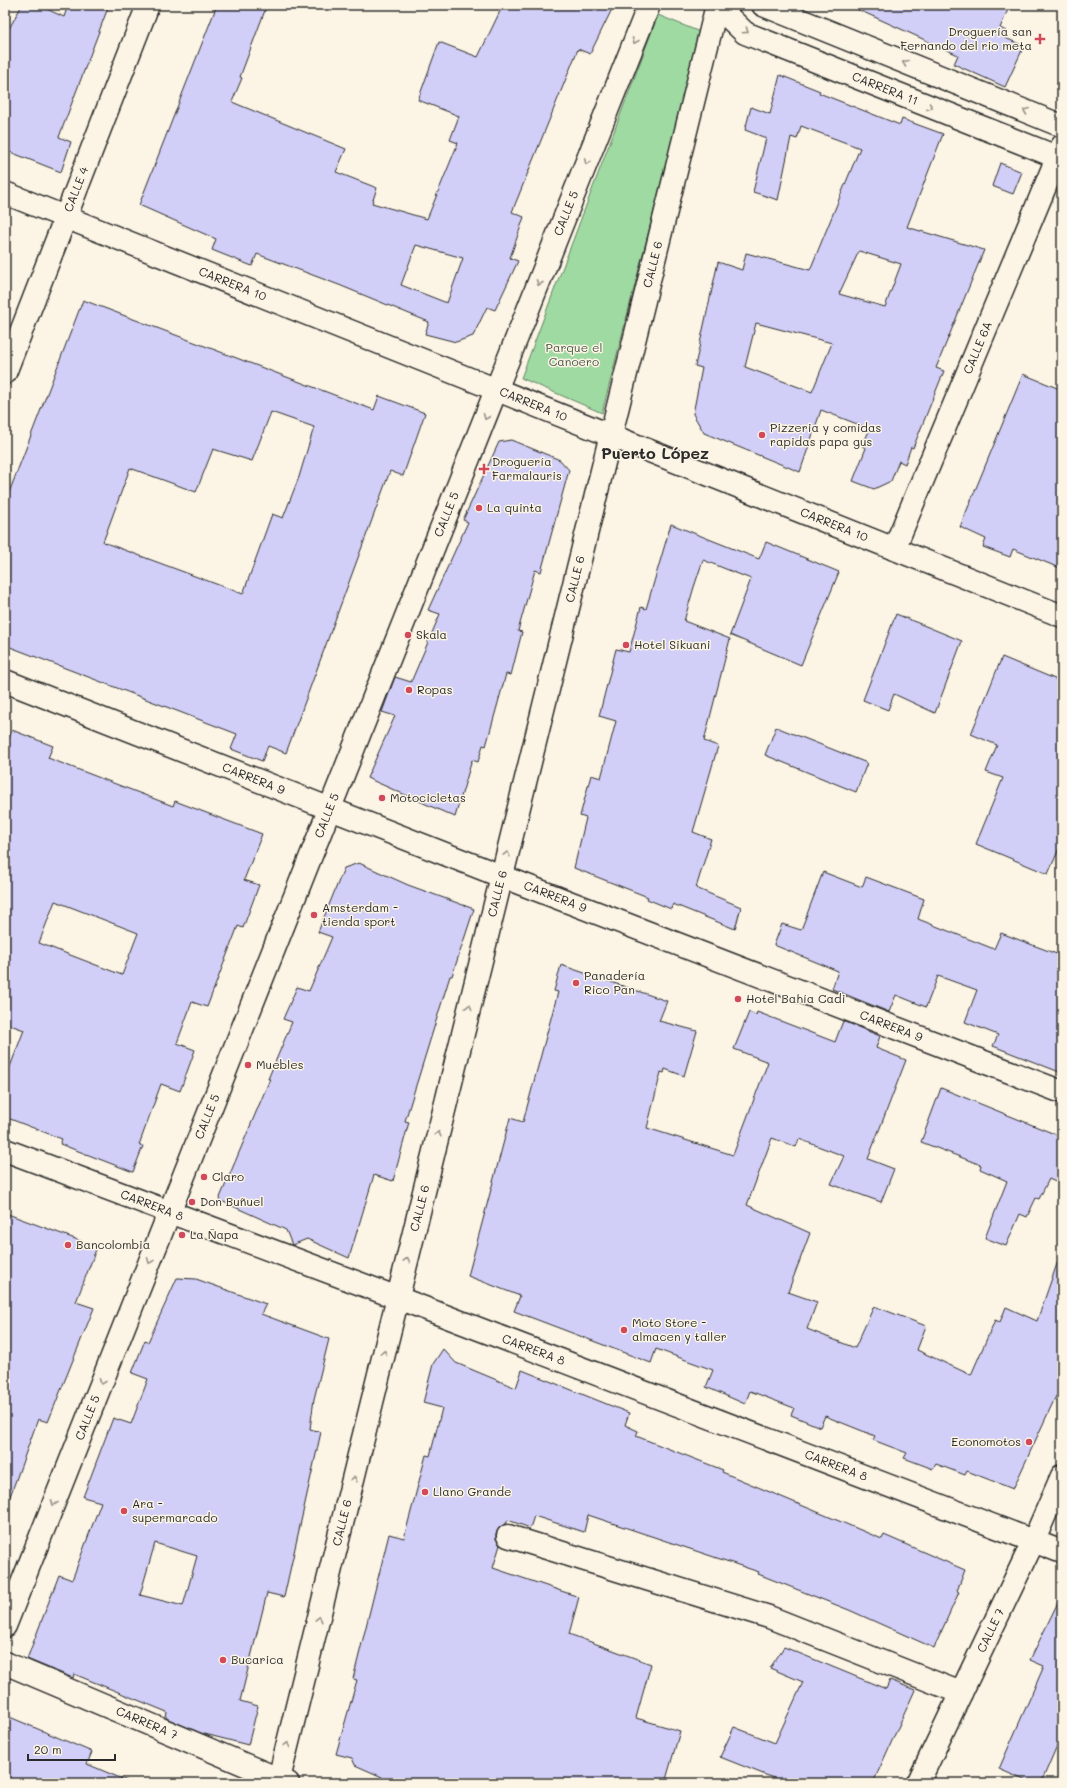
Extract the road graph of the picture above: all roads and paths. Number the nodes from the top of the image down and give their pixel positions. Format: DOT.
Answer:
graph roads {
  1 [pos="148,5"];
  2 [pos="649,5"];
  3 [pos="717,5"];
  4 [pos="763,5"];
  5 [pos="1062,126"];
  6 [pos="1060,154"];
  7 [pos="5,193"];
  8 [pos="65,217"];
  9 [pos="5,373"];
  10 [pos="497,390"];
  11 [pos="610,436"];
  12 [pos="894,549"];
  13 [pos="1062,616"];
  14 [pos="5,681"];
  15 [pos="330,809"];
  16 [pos="502,876"];
  17 [pos="1062,1092"];
  18 [pos="5,1150"];
  19 [pos="170,1212"];
  20 [pos="398,1298"];
  21 [pos="1062,1476"];
  22 [pos="508,1536"];
  23 [pos="1034,1540"];
  24 [pos="1062,1552"];
  25 [pos="5,1626"];
  26 [pos="5,1663"];
  27 [pos="961,1693"];
  28 [pos="282,1782"];
  29 [pos="918,1783"];
  1 -- 8 [label="street, CALLE 4"];
  2 -- 10 [label="street, CALLE 5, one-way"];
  3 -- 6 [label="street, CARRERA 11, one-way"];
  3 -- 11 [label="street, CALLE 6"];
  5 -- 4 [label="street, one-way"];
  6 -- 12 [label="street, CALLE 6A"];
  7 -- 8 [label="street, CARRERA 10"];
  8 -- 9 [label="street, CALLE 4"];
  8 -- 10 [label="street, CARRERA 10"];
  10 -- 11 [label="street, CARRERA 10"];
  10 -- 15 [label="street, CALLE 5, one-way"];
  11 -- 12 [label="street, CARRERA 10"];
  16 -- 11 [label="street, CALLE 6, one-way"];
  12 -- 13 [label="street, CARRERA 10"];
  14 -- 15 [label="street, CARRERA 9"];
  15 -- 16 [label="street, CARRERA 9"];
  15 -- 19 [label="street, CALLE 5"];
  16 -- 17 [label="street, CARRERA 9"];
  20 -- 16 [label="street, CALLE 6, one-way"];
  18 -- 19 [label="street, CARRERA 8"];
  19 -- 20 [label="street, CARRERA 8"];
  19 -- 25 [label="street, CALLE 5, one-way"];
  20 -- 23 [label="street, CARRERA 8"];
  28 -- 20 [label="street, CALLE 6, one-way"];
  21 -- 23 [label="street, CALLE 7"];
  22 -- 27 [label="street"];
  23 -- 24 [label="street, CARRERA 8"];
  23 -- 27 [label="street, CALLE 7"];
  26 -- 28 [label="street, CARRERA 7"];
  27 -- 29 [label="street, CALLE 7"];
}
